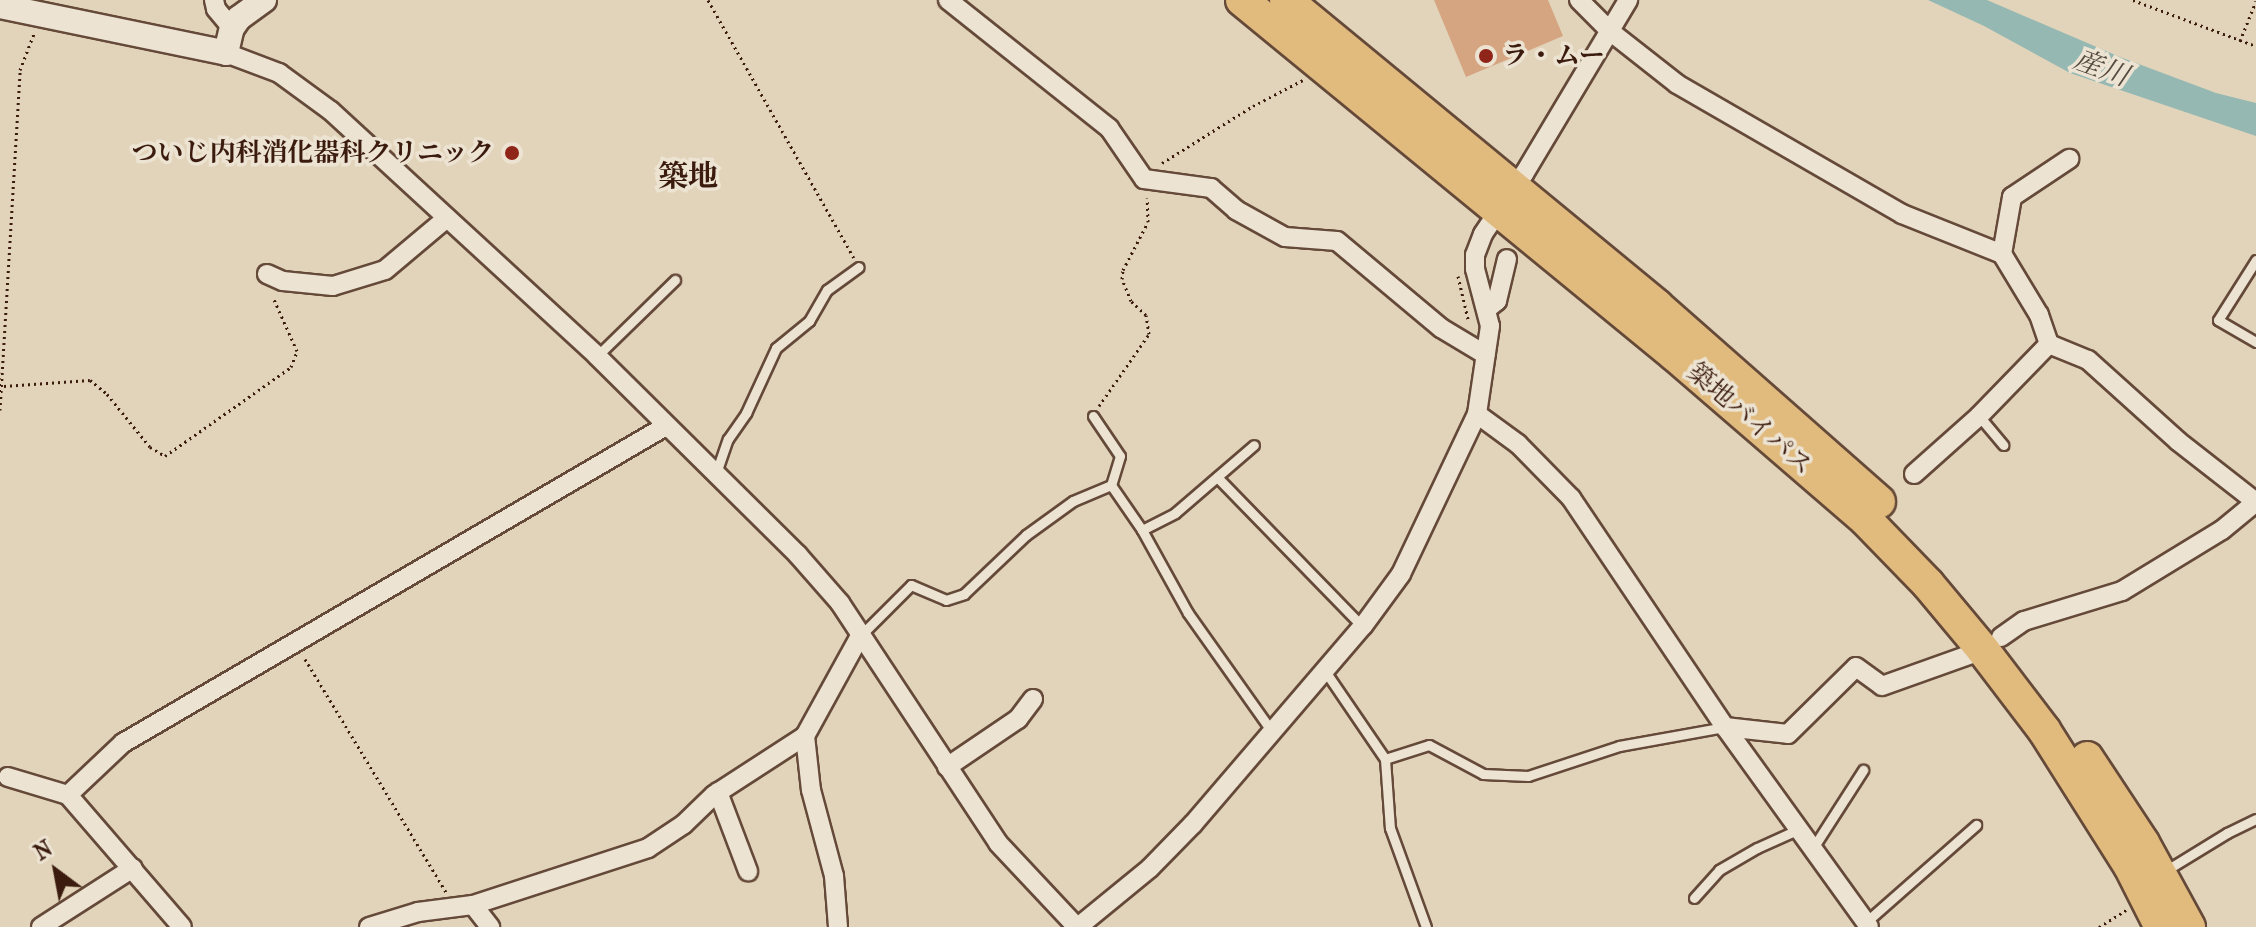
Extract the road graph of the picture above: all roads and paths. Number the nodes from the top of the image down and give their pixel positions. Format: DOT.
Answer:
graph roads {
  1 [pos="214,0"];
  2 [pos="264,0"];
  3 [pos="708,0"];
  4 [pos="948,0"];
  5 [pos="1242,0"];
  6 [pos="1286,0"];
  7 [pos="1579,0"];
  8 [pos="1628,0"];
  9 [pos="2133,0"];
  10 [pos="2256,1"];
  11 [pos="21,11"];
  12 [pos="232,28"];
  13 [pos="1611,32"];
  14 [pos="2240,41"];
  15 [pos="2256,46"];
  16 [pos="226,53"];
  17 [pos="1319,62"];
  18 [pos="2069,159"];
  19 [pos="1144,179"];
  20 [pos="1507,199"];
  21 [pos="447,218"];
  22 [pos="2002,254"];
  23 [pos="1507,259"];
  24 [pos="2256,260"];
  25 [pos="859,267"];
  26 [pos="267,274"];
  27 [pos="675,280"];
  28 [pos="1487,309"];
  29 [pos="2256,342"];
  30 [pos="2049,344"];
  31 [pos="1486,355"];
  32 [pos="597,356"];
  33 [pos="4,386"];
  34 [pos="0,410"];
  35 [pos="1477,414"];
  36 [pos="1093,416"];
  37 [pos="1979,416"];
  38 [pos="666,426"];
  39 [pos="1254,445"];
  40 [pos="2003,445"];
  41 [pos="715,474"];
  42 [pos="1914,474"];
  43 [pos="1217,477"];
  44 [pos="1111,485"];
  45 [pos="1142,530"];
  46 [pos="1363,626"];
  47 [pos="860,636"];
  48 [pos="295,642"];
  49 [pos="1992,643"];
  50 [pos="1325,671"];
  51 [pos="1033,699"];
  52 [pos="1725,727"];
  53 [pos="1273,733"];
  54 [pos="805,736"];
  55 [pos="1385,759"];
  56 [pos="947,767"];
  57 [pos="1863,770"];
  58 [pos="8,777"];
  59 [pos="718,792"];
  60 [pos="68,795"];
  61 [pos="2256,819"];
  62 [pos="1976,825"];
  63 [pos="1799,829"];
  64 [pos="1813,848"];
  65 [pos="133,868"];
  66 [pos="748,871"];
  67 [pos="2153,886"];
  68 [pos="1694,898"];
  69 [pos="464,906"];
  70 [pos="1868,924"];
  71 [pos="41,927"];
  72 [pos="182,927"];
  73 [pos="369,927"];
  74 [pos="490,927"];
  75 [pos="838,927"];
  76 [pos="1077,927"];
  77 [pos="1426,927"];
  78 [pos="2099,927"];
  79 [pos="2161,927"];
  80 [pos="2189,927"];
  1 -- 12 [label="street"];
  2 -- 12 [label="street"];
  3 -- 25 [label="path"];
  4 -- 19 [label="street"];
  5 -- 17 [label="highway, 築地バイパス"];
  6 -- 20 [label="highway, 築地バイパス"];
  7 -- 13 [label="street"];
  8 -- 13 [label="street"];
  9 -- 14 [label="path"];
  10 -- 14 [label="path"];
  11 -- 16 [label="street"];
  11 -- 33 [label="path"];
  12 -- 16 [label="street"];
  13 -- 20 [label="street"];
  13 -- 22 [label="street"];
  14 -- 15 [label="path"];
  16 -- 21 [label="street"];
  17 -- 19 [label="path"];
  17 -- 20 [label="highway, 築地バイパス"];
  18 -- 22 [label="street"];
  19 -- 31 [label="street"];
  19 -- 36 [label="path"];
  20 -- 28 [label="street"];
  20 -- 49 [label="highway, 築地バイパス"];
  21 -- 26 [label="street"];
  21 -- 32 [label="street"];
  22 -- 30 [label="street"];
  23 -- 28 [label="street"];
  24 -- 29 [label="lane"];
  25 -- 41 [label="lane"];
  26 -- 33 [label="path"];
  27 -- 32 [label="lane"];
  28 -- 31 [label="street"];
  30 -- 37 [label="street"];
  30 -- 49 [label="street"];
  31 -- 35 [label="street"];
  32 -- 38 [label="street"];
  33 -- 34 [label="path"];
  35 -- 46 [label="street"];
  35 -- 52 [label="street"];
  36 -- 44 [label="lane"];
  37 -- 40 [label="lane"];
  37 -- 42 [label="street"];
  38 -- 41 [label="street"];
  38 -- 48 [label="street"];
  39 -- 43 [label="lane"];
  41 -- 47 [label="street"];
  43 -- 45 [label="lane"];
  43 -- 46 [label="lane"];
  44 -- 45 [label="lane"];
  44 -- 47 [label="lane"];
  45 -- 53 [label="lane"];
  46 -- 50 [label="street"];
  47 -- 54 [label="street"];
  47 -- 56 [label="street"];
  48 -- 60 [label="street"];
  48 -- 69 [label="path"];
  49 -- 52 [label="street"];
  49 -- 67 [label="highway, 築地バイパス"];
  50 -- 53 [label="street"];
  50 -- 55 [label="lane"];
  51 -- 56 [label="street"];
  52 -- 55 [label="lane"];
  52 -- 63 [label="street"];
  53 -- 76 [label="street"];
  54 -- 59 [label="street"];
  54 -- 75 [label="street"];
  55 -- 77 [label="lane"];
  56 -- 76 [label="street"];
  57 -- 64 [label="lane"];
  58 -- 60 [label="street"];
  59 -- 66 [label="street"];
  59 -- 69 [label="street"];
  60 -- 65 [label="street"];
  61 -- 67 [label="lane"];
  62 -- 70 [label="lane"];
  63 -- 64 [label="street"];
  63 -- 68 [label="lane"];
  64 -- 70 [label="street"];
  65 -- 71 [label="street"];
  65 -- 72 [label="street"];
  67 -- 78 [label="path"];
  67 -- 79 [label="highway, 築地バイパス"];
  67 -- 80 [label="highway, 築地バイパス"];
  69 -- 73 [label="street"];
  69 -- 74 [label="street"];
}
